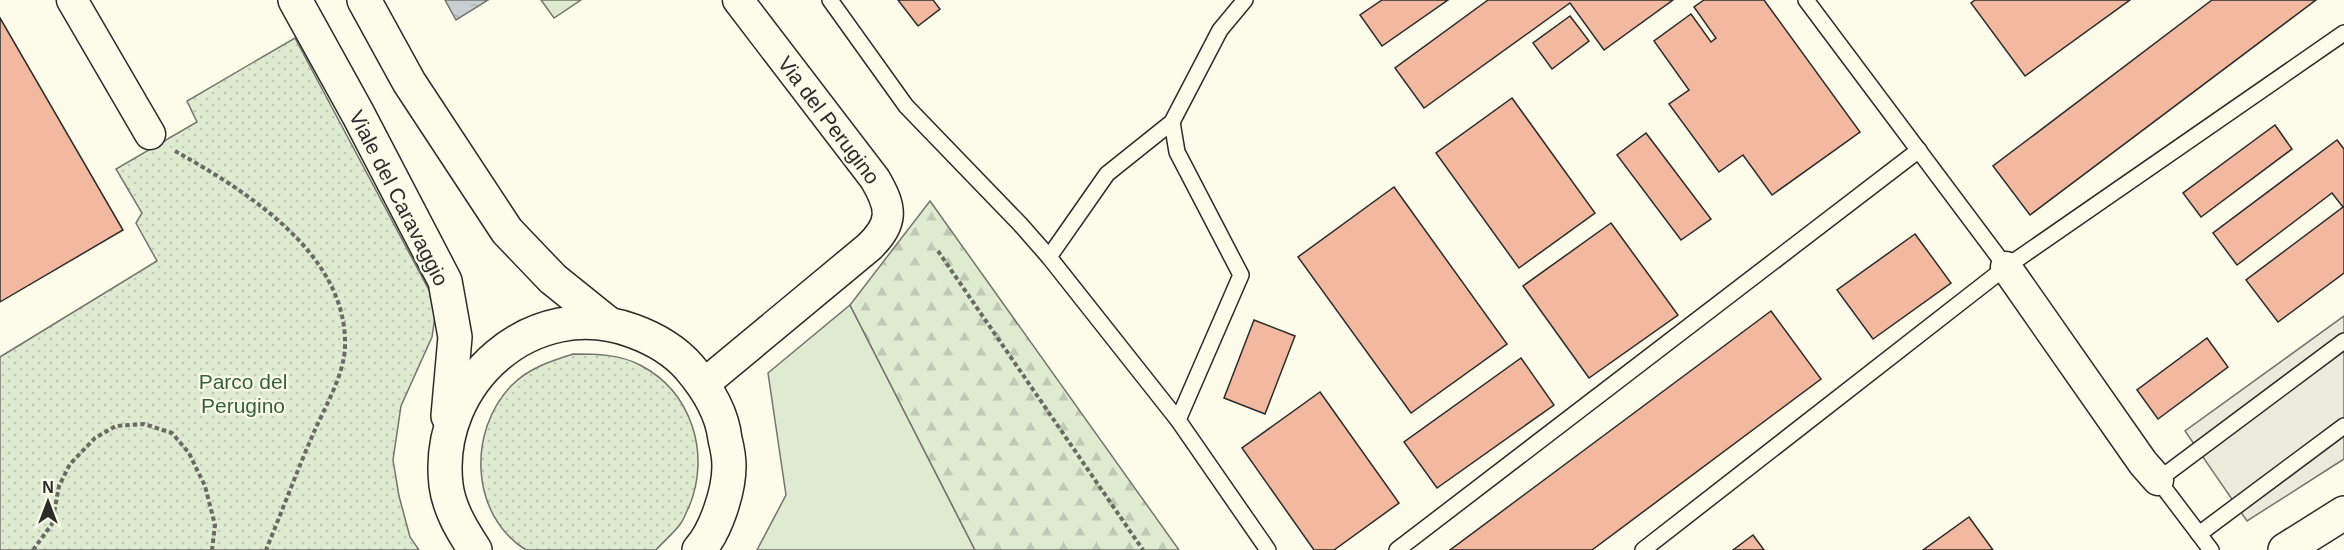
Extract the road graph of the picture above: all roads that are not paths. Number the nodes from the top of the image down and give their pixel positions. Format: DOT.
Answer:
graph roads {
  1 [pos="72,0"];
  2 [pos="295,0"];
  3 [pos="364,0"];
  4 [pos="738,0"];
  5 [pos="830,0"];
  6 [pos="1245,0"];
  7 [pos="1806,0"];
  8 [pos="2344,33"];
  9 [pos="1172,122"];
  10 [pos="150,134"];
  11 [pos="1919,150"];
  12 [pos="1049,257"];
  13 [pos="2006,267"];
  14 [pos="609,324"];
  15 [pos="2344,341"];
  16 [pos="704,384"];
  17 [pos="1178,420"];
  18 [pos="2344,426"];
  19 [pos="446,445"];
  20 [pos="2158,480"];
  21 [pos="2344,513"];
  22 [pos="2199,534"];
  23 [pos="700,549"];
  24 [pos="476,550"];
  25 [pos="1268,550"];
  26 [pos="1397,550"];
  27 [pos="1643,550"];
  28 [pos="2211,550"];
  29 [pos="2285,550"];
  1 -- 10 [label="street"];
  2 -- 19 [label="street, Viale del Caravaggio"];
  3 -- 14 [label="street"];
  4 -- 16 [label="street, Via del Perugino"];
  5 -- 12 [label="lane"];
  6 -- 9 [label="lane"];
  7 -- 11 [label="lane"];
  8 -- 13 [label="lane"];
  9 -- 12 [label="lane"];
  9 -- 17 [label="lane"];
  11 -- 13 [label="lane"];
  11 -- 26 [label="lane"];
  12 -- 17 [label="lane"];
  13 -- 20 [label="street"];
  13 -- 27 [label="lane"];
  14 -- 16 [label="street"];
  14 -- 19 [label="street"];
  15 -- 20 [label="lane"];
  16 -- 23 [label="street"];
  17 -- 25 [label="lane"];
  18 -- 22 [label="lane"];
  19 -- 24 [label="street"];
  20 -- 22 [label="lane"];
  21 -- 29 [label="street"];
  22 -- 28 [label="lane"];
}
